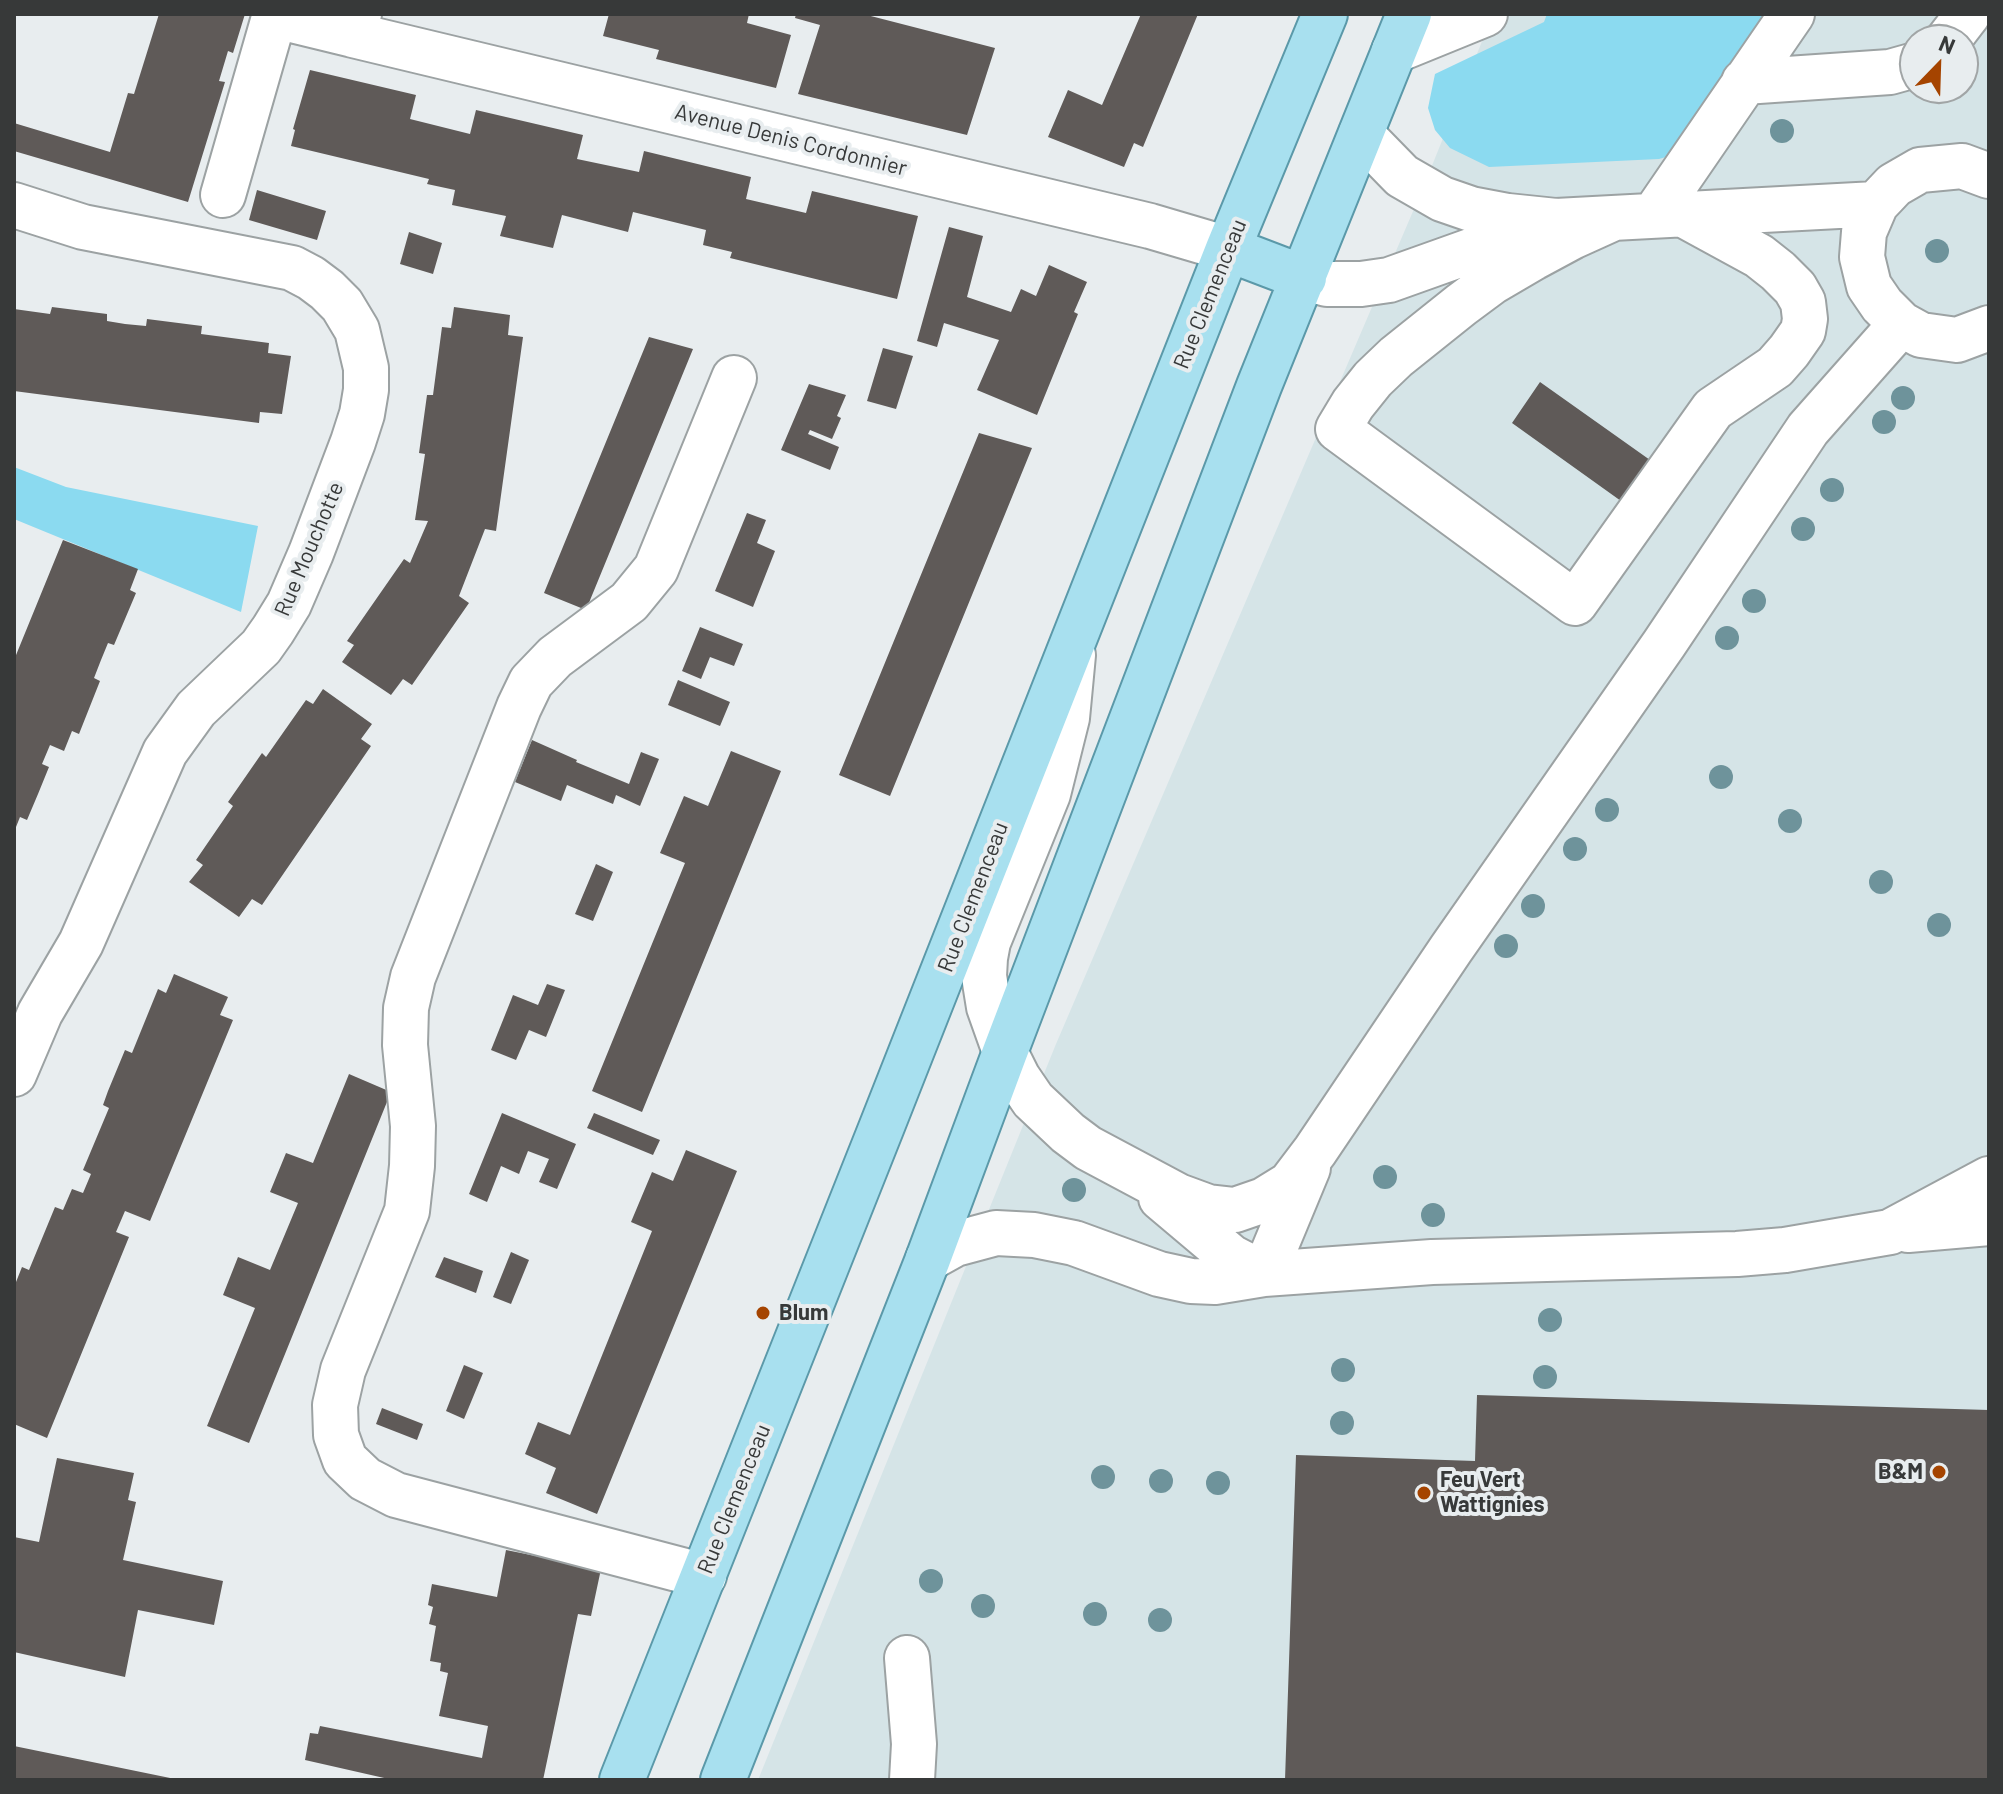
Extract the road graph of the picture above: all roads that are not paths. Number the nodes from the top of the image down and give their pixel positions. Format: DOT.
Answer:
graph roads {
  1 [pos="1325,14"];
  2 [pos="1485,14"];
  3 [pos="1792,14"];
  4 [pos="275,15"];
  5 [pos="356,24"];
  6 [pos="1402,32"];
  7 [pos="1899,69"];
  8 [pos="1744,82"];
  9 [pos="1361,134"];
  10 [pos="1989,156"];
  11 [pos="1989,175"];
  12 [pos="223,195"];
  13 [pos="1876,204"];
  14 [pos="14,205"];
  15 [pos="1650,215"];
  16 [pos="1556,221"];
  17 [pos="1228,249"];
  18 [pos="1304,278"];
  19 [pos="1901,324"];
  20 [pos="1989,328"];
  21 [pos="734,378"];
  22 [pos="1075,637"];
  23 [pos="1005,1052"];
  24 [pos="14,1074"];
  25 [pos="1315,1151"];
  26 [pos="1133,1172"];
  27 [pos="1989,1179"];
  28 [pos="1989,1223"];
  29 [pos="1890,1232"];
  30 [pos="928,1259"];
  31 [pos="1264,1274"];
  32 [pos="704,1576"];
  33 [pos="907,1658"];
  34 [pos="622,1780"];
  35 [pos="723,1780"];
  36 [pos="912,1780"];
  1 -- 17 [label="main road, Rue Clemenceau"];
  2 -- 6 [label="street"];
  3 -- 8 [label="street"];
  4 -- 5 [label="street, Avenue Denis Cordonnier"];
  4 -- 12 [label="street, Avenue Denis Cordonnier"];
  5 -- 17 [label="street, Avenue Denis Cordonnier"];
  6 -- 9 [label="main road"];
  7 -- 8 [label="street"];
  8 -- 15 [label="street"];
  9 -- 16 [label="street"];
  9 -- 18 [label="main road"];
  10 -- 11 [label="street"];
  11 -- 13 [label="street"];
  13 -- 15 [label="street"];
  13 -- 19 [label="street"];
  14 -- 24 [label="street, Rue Mouchotte"];
  15 -- 15 [label="street"];
  15 -- 16 [label="street"];
  16 -- 18 [label="street"];
  17 -- 18 [label="main road"];
  17 -- 22 [label="main road, Rue Clemenceau"];
  18 -- 23 [label="main road"];
  19 -- 20 [label="street"];
  19 -- 25 [label="street"];
  21 -- 32 [label="street"];
  22 -- 23 [label="street"];
  22 -- 32 [label="main road, Rue Clemenceau"];
  23 -- 26 [label="street"];
  23 -- 30 [label="main road"];
  25 -- 26 [label="street"];
  25 -- 31 [label="street"];
  26 -- 31 [label="street"];
  27 -- 29 [label="street"];
  28 -- 29 [label="street"];
  29 -- 31 [label="street"];
  30 -- 31 [label="street"];
  30 -- 35 [label="main road"];
  32 -- 34 [label="main road, Rue Clemenceau"];
  33 -- 36 [label="street"];
}
